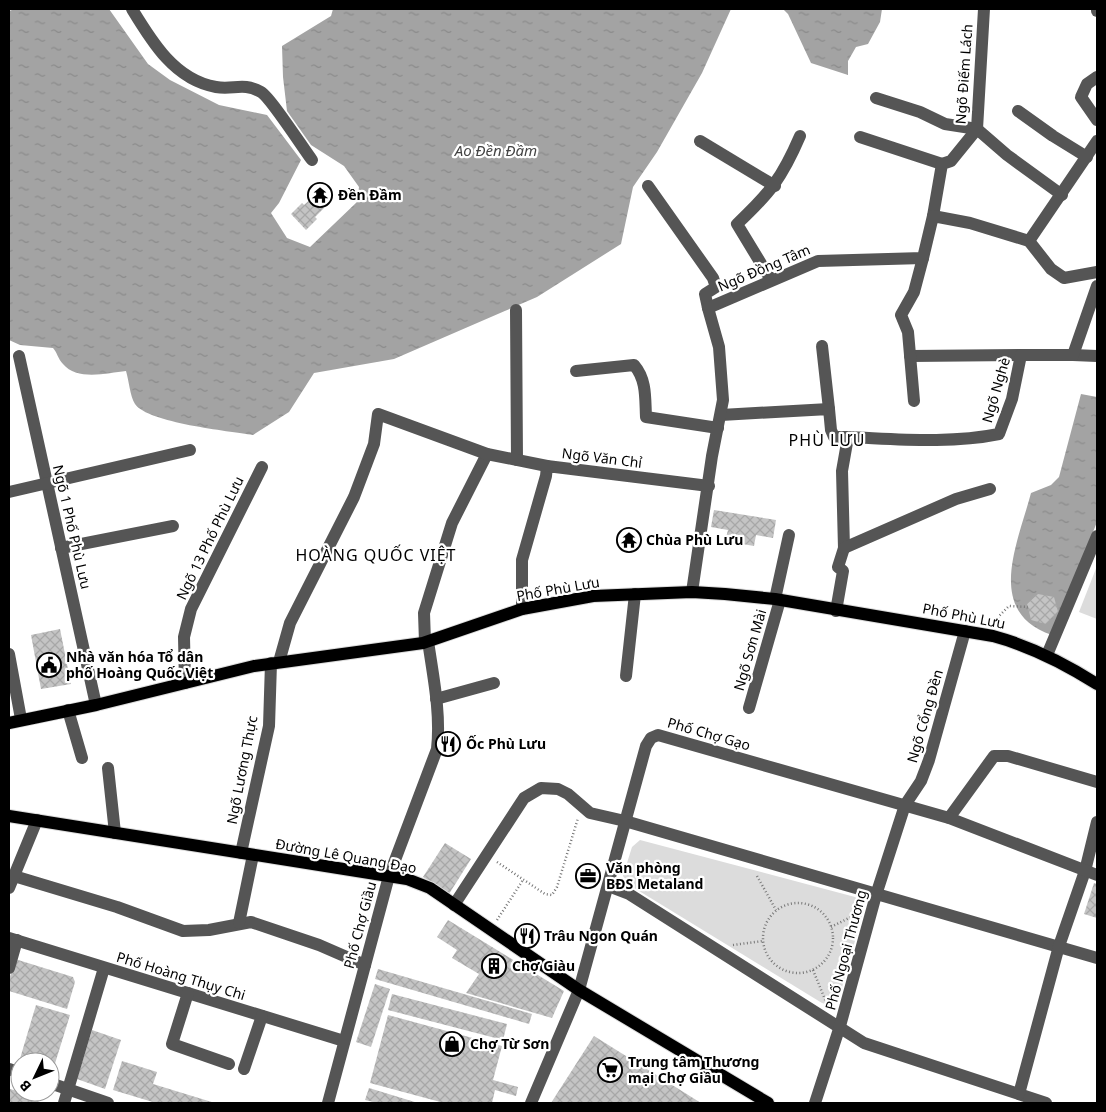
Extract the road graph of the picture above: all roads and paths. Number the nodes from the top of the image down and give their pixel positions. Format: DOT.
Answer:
graph roads {
  1 [pos="132,9"];
  2 [pos="984,9"];
  3 [pos="1097,77"];
  4 [pos="876,98"];
  5 [pos="1018,111"];
  6 [pos="1097,120"];
  7 [pos="977,128"];
  8 [pos="800,136"];
  9 [pos="860,137"];
  10 [pos="700,142"];
  11 [pos="1093,151"];
  12 [pos="312,160"];
  13 [pos="942,164"];
  14 [pos="648,186"];
  15 [pos="775,186"];
  16 [pos="1062,195"];
  17 [pos="934,216"];
  18 [pos="1029,241"];
  19 [pos="923,258"];
  20 [pos="1097,272"];
  21 [pos="771,280"];
  22 [pos="1097,286"];
  23 [pos="708,308"];
  24 [pos="516,310"];
  25 [pos="822,346"];
  26 [pos="1021,355"];
  27 [pos="1073,355"];
  28 [pos="19,356"];
  29 [pos="910,356"];
  30 [pos="1097,356"];
  31 [pos="576,371"];
  32 [pos="914,401"];
  33 [pos="829,409"];
  34 [pos="721,414"];
  35 [pos="718,428"];
  36 [pos="848,437"];
  37 [pos="190,450"];
  38 [pos="487,454"];
  39 [pos="517,460"];
  40 [pos="547,466"];
  41 [pos="262,467"];
  42 [pos="47,484"];
  43 [pos="709,486"];
  44 [pos="990,489"];
  45 [pos="9,492"];
  46 [pos="173,526"];
  47 [pos="789,535"];
  48 [pos="1097,536"];
  49 [pos="61,548"];
  50 [pos="844,548"];
  51 [pos="692,592"];
  52 [pos="635,594"];
  53 [pos="777,600"];
  54 [pos="1028,608"];
  55 [pos="522,609"];
  56 [pos="836,611"];
  57 [pos="965,631"];
  58 [pos="993,636"];
  59 [pos="427,641"];
  60 [pos="9,654"];
  61 [pos="1047,655"];
  62 [pos="275,662"];
  63 [pos="626,676"];
  64 [pos="185,683"];
  65 [pos="494,683"];
  66 [pos="1097,684"];
  67 [pos="436,699"];
  68 [pos="96,705"];
  69 [pos="749,708"];
  70 [pos="68,710"];
  71 [pos="15,721"];
  72 [pos="82,758"];
  73 [pos="108,768"];
  74 [pos="1097,782"];
  75 [pos="906,805"];
  76 [pos="9,816"];
  77 [pos="578,817"];
  78 [pos="949,818"];
  79 [pos="37,820"];
  80 [pos="625,821"];
  81 [pos="1097,822"];
  82 [pos="115,832"];
  83 [pos="247,854"];
  84 [pos="493,860"];
  85 [pos="1091,873"];
  86 [pos="14,876"];
  87 [pos="389,876"];
  88 [pos="757,876"];
  89 [pos="523,880"];
  90 [pos="608,886"];
  91 [pos="9,888"];
  92 [pos="876,895"];
  93 [pos="454,904"];
  94 [pos="776,910"];
  95 [pos="862,912"];
  96 [pos="239,923"];
  97 [pos="831,927"];
  98 [pos="491,930"];
  99 [pos="13,939"];
  100 [pos="763,941"];
  101 [pos="733,945"];
  102 [pos="1059,946"];
  103 [pos="1097,958"];
  104 [pos="365,965"];
  105 [pos="9,968"];
  106 [pos="104,968"];
  107 [pos="813,970"];
  108 [pos="580,990"];
  109 [pos="188,993"];
  110 [pos="826,1002"];
  111 [pos="262,1016"];
  112 [pos="840,1026"];
  113 [pos="344,1041"];
  114 [pos="229,1064"];
  115 [pos="244,1068"];
  116 [pos="60,1087"];
  117 [pos="68,1090"];
  118 [pos="1020,1094"];
  119 [pos="64,1103"];
  120 [pos="108,1103"];
  121 [pos="328,1103"];
  122 [pos="531,1103"];
  123 [pos="768,1103"];
  124 [pos="815,1103"];
  125 [pos="1046,1103"];
  1 -- 12 [label="street"];
  2 -- 7 [label="street, Ngõ Điếm Lách"];
  3 -- 6 [label="street"];
  4 -- 7 [label="street"];
  5 -- 11 [label="street"];
  7 -- 13 [label="street, Ngõ Điếm Lách"];
  7 -- 16 [label="street"];
  8 -- 15 [label="street"];
  9 -- 13 [label="street"];
  10 -- 15 [label="street"];
  11 -- 16 [label="street"];
  13 -- 17 [label="street"];
  14 -- 23 [label="street"];
  15 -- 21 [label="street"];
  16 -- 18 [label="street"];
  17 -- 18 [label="street"];
  17 -- 19 [label="street"];
  18 -- 20 [label="street"];
  19 -- 21 [label="street, Ngõ Đồng Tâm"];
  19 -- 29 [label="street"];
  21 -- 23 [label="street, Ngõ Đồng Tâm"];
  22 -- 27 [label="street"];
  23 -- 34 [label="street, Ngõ Đồng Tâm"];
  24 -- 39 [label="street"];
  25 -- 33 [label="street"];
  26 -- 27 [label="street, Ngõ Nghè"];
  26 -- 29 [label="street"];
  26 -- 36 [label="street, Ngõ Nghè"];
  27 -- 30 [label="street, Ngõ Nghè"];
  28 -- 42 [label="street, Ngõ 1 Phố Phù Lưu"];
  29 -- 32 [label="street"];
  31 -- 35 [label="street"];
  33 -- 34 [label="street"];
  33 -- 36 [label="street"];
  34 -- 35 [label="street, Ngõ Đồng Tâm"];
  35 -- 43 [label="street, Ngõ Đồng Tâm"];
  36 -- 50 [label="street"];
  37 -- 42 [label="street"];
  38 -- 39 [label="street"];
  38 -- 59 [label="street, Phố Chợ Giầu"];
  38 -- 62 [label="street, Ngõ Lương Thực"];
  39 -- 40 [label="street"];
  40 -- 43 [label="street, Ngõ Văn Chỉ"];
  40 -- 55 [label="street, Ngõ Văn Chỉ"];
  41 -- 64 [label="street, Ngõ 13 Phố Phù Lưu"];
  42 -- 45 [label="street"];
  42 -- 49 [label="street, Ngõ 1 Phố Phù Lưu"];
  43 -- 51 [label="street, Ngõ Đồng Tâm"];
  44 -- 50 [label="street"];
  46 -- 49 [label="street"];
  47 -- 53 [label="street, Ngõ Sơn Mài"];
  48 -- 61 [label="street"];
  49 -- 68 [label="street, Ngõ 1 Phố Phù Lưu"];
  50 -- 56 [label="street"];
  51 -- 52 [label="main road, Phố Phù Lưu"];
  51 -- 53 [label="main road, Phố Phù Lưu"];
  52 -- 55 [label="main road, Phố Phù Lưu"];
  52 -- 63 [label="street"];
  53 -- 56 [label="main road, Phố Phù Lưu"];
  53 -- 69 [label="street, Ngõ Sơn Mài"];
  54 -- 58 [label="path"];
  55 -- 59 [label="main road, Phố Phù Lưu"];
  56 -- 57 [label="main road, Phố Phù Lưu"];
  57 -- 58 [label="main road, Phố Phù Lưu"];
  57 -- 75 [label="street, Ngõ Cổng Đền"];
  58 -- 61 [label="main road, Phố Phù Lưu"];
  59 -- 62 [label="main road, Phố Phù Lưu"];
  59 -- 67 [label="street, Phố Chợ Giầu"];
  60 -- 71 [label="street"];
  61 -- 66 [label="main road, Phố Phù Lưu"];
  62 -- 64 [label="main road, Phố Phù Lưu"];
  62 -- 83 [label="street, Ngõ Lương Thực"];
  64 -- 68 [label="main road, Phố Phù Lưu"];
  65 -- 67 [label="street"];
  67 -- 87 [label="street, Phố Chợ Giầu"];
  68 -- 70 [label="main road, Phố Phù Lưu"];
  70 -- 71 [label="main road, Phố Phù Lưu"];
  70 -- 72 [label="street"];
  73 -- 82 [label="street"];
  74 -- 78 [label="street"];
  75 -- 78 [label="street, Phố Chợ Gạo"];
  75 -- 80 [label="street, Phố Chợ Gạo"];
  75 -- 92 [label="street, Phố Ngoại Thương"];
  76 -- 79 [label="main road, Đường Lê Quang Đạo"];
  77 -- 89 [label="path"];
  78 -- 85 [label="street, Phố Chợ Gạo"];
  79 -- 82 [label="main road, Đường Lê Quang Đạo"];
  79 -- 86 [label="street"];
  80 -- 90 [label="street, Phố Chợ Gạo"];
  80 -- 92 [label="street"];
  80 -- 93 [label="street"];
  81 -- 85 [label="street"];
  82 -- 83 [label="main road, Đường Lê Quang Đạo"];
  83 -- 87 [label="main road, Đường Lê Quang Đạo"];
  83 -- 96 [label="street, Ngõ Lương Thực"];
  84 -- 89 [label="path"];
  85 -- 102 [label="street"];
  86 -- 91 [label="street"];
  86 -- 96 [label="street"];
  87 -- 93 [label="main road, Đường Lê Quang Đạo"];
  87 -- 104 [label="street, Phố Chợ Giầu"];
  88 -- 94 [label="path"];
  89 -- 98 [label="path"];
  90 -- 108 [label="street, Phố Chợ Gạo"];
  90 -- 112 [label="street"];
  92 -- 102 [label="street"];
  92 -- 112 [label="street, Phố Ngoại Thương"];
  93 -- 98 [label="main road, Đường Lê Quang Đạo"];
  94 -- 97 [label="path"];
  94 -- 100 [label="path"];
  95 -- 97 [label="path"];
  96 -- 104 [label="street"];
  97 -- 107 [label="path"];
  98 -- 108 [label="main road, Đường Lê Quang Đạo"];
  99 -- 105 [label="street"];
  99 -- 106 [label="street, Phố Hoàng Thụy Chi"];
  100 -- 101 [label="path"];
  100 -- 107 [label="path"];
  102 -- 103 [label="street"];
  102 -- 118 [label="street"];
  104 -- 113 [label="street, Phố Chợ Giầu"];
  106 -- 109 [label="street, Phố Hoàng Thụy Chi"];
  106 -- 117 [label="street"];
  107 -- 110 [label="path"];
  108 -- 122 [label="street, Phố Chợ Gạo"];
  108 -- 123 [label="main road, Đường Lê Quang Đạo"];
  109 -- 111 [label="street, Phố Hoàng Thụy Chi"];
  109 -- 114 [label="street"];
  111 -- 113 [label="street, Phố Hoàng Thụy Chi"];
  111 -- 115 [label="street"];
  112 -- 118 [label="street"];
  112 -- 124 [label="street, Phố Ngoại Thương"];
  113 -- 121 [label="street, Phố Chợ Giầu"];
  116 -- 117 [label="street"];
  117 -- 119 [label="street"];
  117 -- 120 [label="street"];
  118 -- 125 [label="street"];
}
